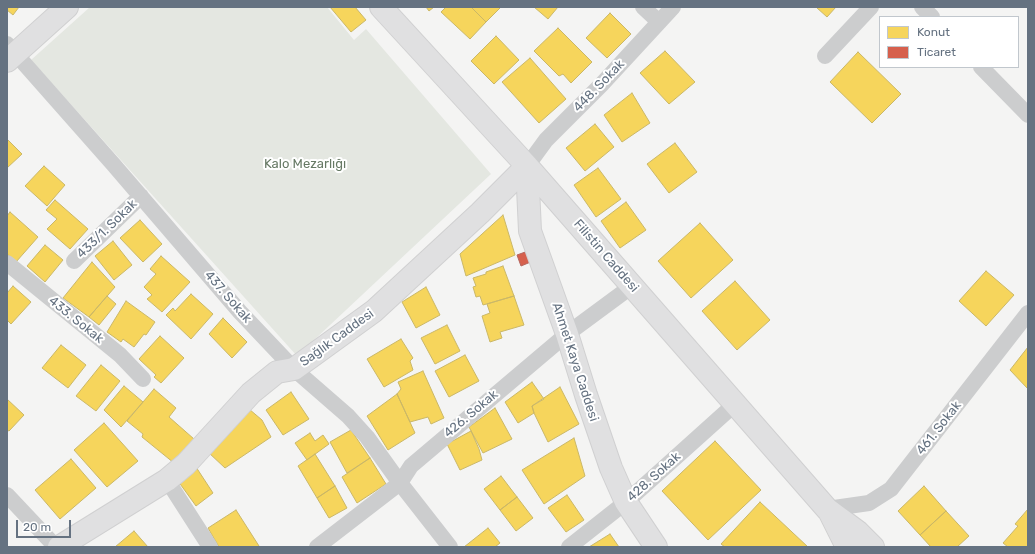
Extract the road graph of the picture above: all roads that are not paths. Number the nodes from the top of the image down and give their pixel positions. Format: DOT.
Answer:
graph roads {
  1 [pos="67,7"];
  2 [pos="381,7"];
  3 [pos="643,7"];
  4 [pos="673,7"];
  5 [pos="871,7"];
  6 [pos="922,7"];
  7 [pos="931,16"];
  8 [pos="659,22"];
  9 [pos="10,53"];
  10 [pos="825,56"];
  11 [pos="982,68"];
  12 [pos="1026,108"];
  13 [pos="527,166"];
  14 [pos="141,196"];
  15 [pos="74,261"];
  16 [pos="7,263"];
  17 [pos="632,286"];
  18 [pos="1028,315"];
  19 [pos="567,334"];
  20 [pos="294,369"];
  21 [pos="143,379"];
  22 [pos="735,404"];
  23 [pos="167,480"];
  24 [pos="400,483"];
  25 [pos="7,495"];
  26 [pos="626,502"];
  27 [pos="827,509"];
  28 [pos="58,547"];
  29 [pos="210,547"];
  30 [pos="316,547"];
  31 [pos="450,547"];
  32 [pos="569,547"];
  33 [pos="656,547"];
  34 [pos="846,547"];
  35 [pos="873,547"];
  1 -- 9 [label="street"];
  2 -- 13 [label="street, Filistin Caddesi"];
  3 -- 8 [label="street"];
  4 -- 8 [label="street, 448. Sokak"];
  5 -- 10 [label="street"];
  6 -- 7 [label="street"];
  8 -- 13 [label="street, 448. Sokak"];
  9 -- 14 [label="street, 437. Sokak"];
  11 -- 12 [label="street"];
  13 -- 17 [label="street, Filistin Caddesi"];
  13 -- 19 [label="street, Ahmet Kaya Caddesi"];
  13 -- 20 [label="street, Sağlık Caddesi"];
  14 -- 15 [label="street, 433/1. Sokak"];
  14 -- 20 [label="street, 437. Sokak"];
  16 -- 21 [label="street, 433. Sokak"];
  17 -- 19 [label="street, 426. Sokak"];
  17 -- 22 [label="street, Filistin Caddesi"];
  18 -- 27 [label="street, 461. Sokak"];
  19 -- 24 [label="street, 426. Sokak"];
  19 -- 26 [label="street, Ahmet Kaya Caddesi"];
  20 -- 23 [label="street, Sağlık Caddesi"];
  20 -- 24 [label="street, 437. Sokak"];
  22 -- 26 [label="street, 428. Sokak"];
  22 -- 27 [label="street, Filistin Caddesi"];
  23 -- 28 [label="street, Sağlık Caddesi"];
  23 -- 29 [label="street"];
  24 -- 30 [label="street, 426. Sokak"];
  24 -- 31 [label="street, 437. Sokak"];
  25 -- 28 [label="street"];
  26 -- 32 [label="street, 428. Sokak"];
  26 -- 33 [label="street, Ahmet Kaya Caddesi"];
  27 -- 34 [label="street, Filistin Caddesi"];
  27 -- 35 [label="street, Filistin Caddesi"];
}
